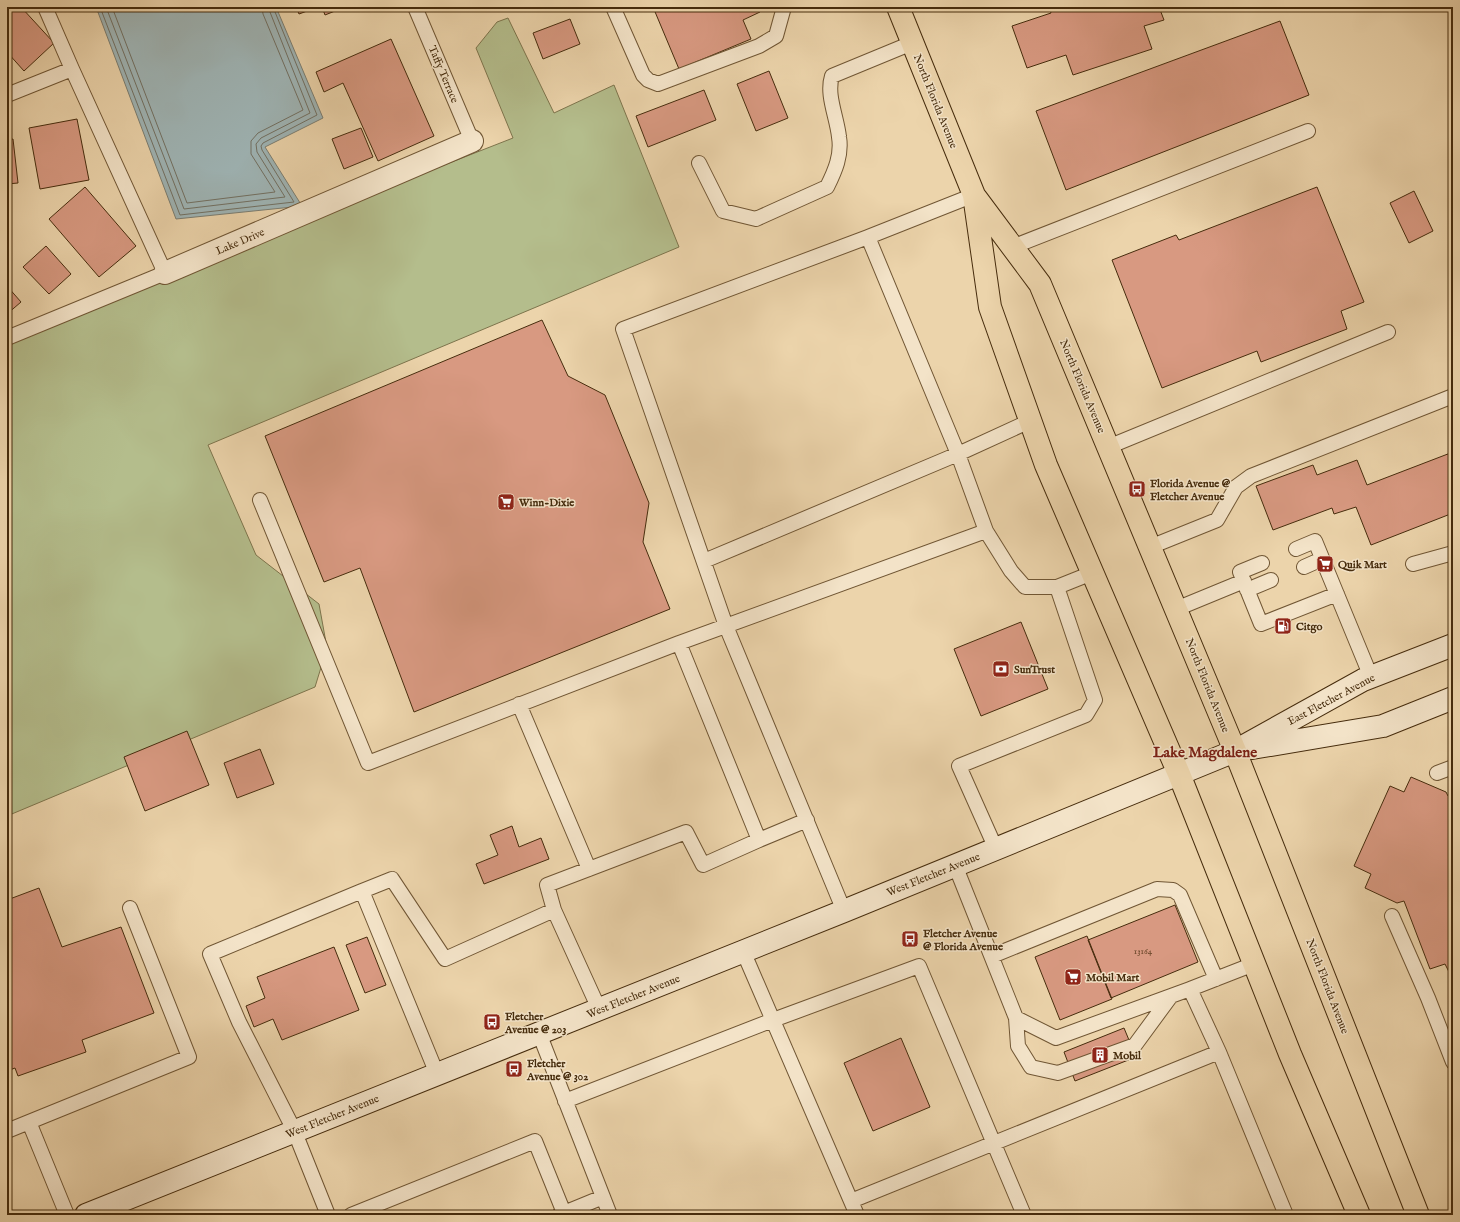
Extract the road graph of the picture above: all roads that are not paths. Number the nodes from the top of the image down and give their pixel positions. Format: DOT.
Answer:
graph roads {
  1 [pos="46,7"];
  2 [pos="415,7"];
  3 [pos="613,7"];
  4 [pos="784,7"];
  5 [pos="898,7"];
  6 [pos="912,43"];
  7 [pos="72,69"];
  8 [pos="7,96"];
  9 [pos="1308,131"];
  10 [pos="472,141"];
  11 [pos="699,164"];
  12 [pos="974,195"];
  13 [pos="868,237"];
  14 [pos="1012,247"];
  15 [pos="165,273"];
  16 [pos="1388,332"];
  17 [pos="7,338"];
  18 [pos="1453,396"];
  19 [pos="1030,420"];
  20 [pos="1108,447"];
  21 [pos="958,454"];
  22 [pos="260,500"];
  23 [pos="986,531"];
  24 [pos="1150,547"];
  25 [pos="1296,549"];
  26 [pos="1453,553"];
  27 [pos="1322,559"];
  28 [pos="704,562"];
  29 [pos="1262,563"];
  30 [pos="1413,564"];
  31 [pos="1304,567"];
  32 [pos="1092,573"];
  33 [pos="1272,580"];
  34 [pos="1245,586"];
  35 [pos="1057,587"];
  36 [pos="1337,594"];
  37 [pos="1176,609"];
  38 [pos="726,626"];
  39 [pos="679,642"];
  40 [pos="1453,645"];
  41 [pos="1371,677"];
  42 [pos="1453,698"];
  43 [pos="519,704"];
  44 [pos="1235,751"];
  45 [pos="1453,767"];
  46 [pos="1437,773"];
  47 [pos="1179,774"];
  48 [pos="807,820"];
  49 [pos="759,840"];
  50 [pos="996,849"];
  51 [pos="955,865"];
  52 [pos="589,869"];
  53 [pos="362,890"];
  54 [pos="130,908"];
  55 [pos="554,910"];
  56 [pos="844,911"];
  57 [pos="1392,916"];
  58 [pos="743,951"];
  59 [pos="992,956"];
  60 [pos="1254,964"];
  61 [pos="1216,979"];
  62 [pos="1190,989"];
  63 [pos="1171,996"];
  64 [pos="599,1009"];
  65 [pos="1016,1018"];
  66 [pos="773,1020"];
  67 [pos="539,1033"];
  68 [pos="1219,1052"];
  69 [pos="1453,1062"];
  70 [pos="437,1074"];
  71 [pos="565,1101"];
  72 [pos="29,1122"];
  73 [pos="294,1130"];
  74 [pos="7,1131"];
  75 [pos="993,1144"];
  76 [pos="603,1197"];
  77 [pos="851,1202"];
  78 [pos="562,1214"];
  79 [pos="67,1215"];
  80 [pos="86,1215"];
  81 [pos="328,1215"];
  82 [pos="351,1215"];
  83 [pos="610,1215"];
  84 [pos="857,1215"];
  85 [pos="1024,1215"];
  86 [pos="1286,1215"];
  87 [pos="1359,1215"];
  88 [pos="1418,1215"];
  1 -- 7 [label="lane"];
  2 -- 10 [label="lane, Taffy Terrace"];
  3 -- 4 [label="lane"];
  5 -- 6 [label="main road, North Florida Avenue"];
  6 -- 11 [label="lane"];
  6 -- 12 [label="main road, North Florida Avenue"];
  7 -- 8 [label="lane"];
  7 -- 15 [label="lane"];
  9 -- 14 [label="lane"];
  10 -- 15 [label="main road, Lake Drive"];
  12 -- 13 [label="lane"];
  12 -- 14 [label="main road, North Florida Avenue"];
  12 -- 19 [label="main road, North Florida Avenue"];
  13 -- 21 [label="lane"];
  13 -- 28 [label="lane"];
  14 -- 20 [label="main road, North Florida Avenue"];
  15 -- 17 [label="lane, Lake Drive"];
  16 -- 20 [label="lane"];
  18 -- 24 [label="lane"];
  19 -- 21 [label="lane"];
  19 -- 32 [label="main road, North Florida Avenue"];
  20 -- 24 [label="main road, North Florida Avenue"];
  21 -- 23 [label="lane"];
  21 -- 28 [label="lane"];
  22 -- 43 [label="lane"];
  23 -- 35 [label="lane"];
  23 -- 38 [label="lane"];
  24 -- 37 [label="main road, North Florida Avenue"];
  25 -- 27 [label="lane"];
  26 -- 30 [label="lane"];
  27 -- 31 [label="lane"];
  27 -- 36 [label="lane"];
  28 -- 38 [label="lane"];
  29 -- 34 [label="lane"];
  32 -- 35 [label="lane"];
  32 -- 47 [label="main road, North Florida Avenue"];
  33 -- 34 [label="lane"];
  34 -- 36 [label="lane"];
  34 -- 37 [label="lane"];
  35 -- 50 [label="lane"];
  36 -- 41 [label="lane"];
  37 -- 44 [label="main road, North Florida Avenue"];
  38 -- 39 [label="lane"];
  38 -- 48 [label="lane"];
  39 -- 43 [label="lane"];
  39 -- 49 [label="lane"];
  40 -- 41 [label="main road, East Fletcher Avenue"];
  41 -- 44 [label="main road, East Fletcher Avenue"];
  42 -- 44 [label="main road, East Fletcher Avenue"];
  43 -- 52 [label="lane"];
  44 -- 47 [label="main road, East Fletcher Avenue"];
  44 -- 88 [label="main road, North Florida Avenue"];
  45 -- 46 [label="lane"];
  47 -- 50 [label="main road, West Fletcher Avenue"];
  47 -- 60 [label="main road, North Florida Avenue"];
  48 -- 49 [label="lane"];
  48 -- 56 [label="lane"];
  49 -- 52 [label="lane"];
  50 -- 51 [label="main road, West Fletcher Avenue"];
  51 -- 56 [label="main road, West Fletcher Avenue"];
  51 -- 59 [label="lane"];
  52 -- 55 [label="lane"];
  53 -- 55 [label="lane"];
  53 -- 70 [label="lane"];
  53 -- 73 [label="lane"];
  54 -- 72 [label="lane"];
  55 -- 64 [label="lane"];
  56 -- 58 [label="main road, West Fletcher Avenue"];
  57 -- 69 [label="lane"];
  58 -- 64 [label="main road, West Fletcher Avenue"];
  58 -- 66 [label="lane"];
  59 -- 61 [label="lane"];
  59 -- 65 [label="lane"];
  60 -- 61 [label="lane"];
  60 -- 87 [label="main road, North Florida Avenue"];
  61 -- 62 [label="lane"];
  62 -- 63 [label="lane"];
  62 -- 68 [label="lane"];
  63 -- 65 [label="lane"];
  63 -- 65 [label="lane"];
  64 -- 67 [label="main road, West Fletcher Avenue"];
  66 -- 71 [label="lane"];
  66 -- 75 [label="lane"];
  66 -- 77 [label="lane"];
  67 -- 70 [label="main road, West Fletcher Avenue"];
  67 -- 71 [label="lane"];
  68 -- 75 [label="lane"];
  68 -- 86 [label="lane"];
  70 -- 73 [label="main road, West Fletcher Avenue"];
  71 -- 76 [label="lane"];
  72 -- 74 [label="lane"];
  72 -- 79 [label="lane"];
  73 -- 80 [label="main road, West Fletcher Avenue"];
  73 -- 81 [label="lane"];
  75 -- 77 [label="lane"];
  75 -- 85 [label="lane"];
  76 -- 78 [label="lane"];
  76 -- 83 [label="lane"];
  77 -- 84 [label="lane"];
  78 -- 82 [label="lane"];
}
